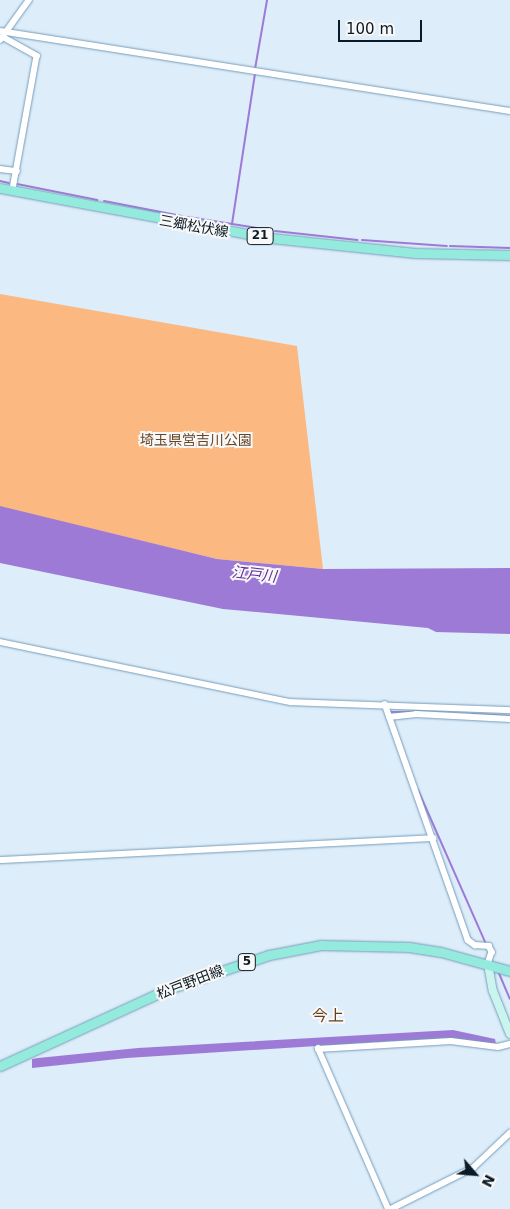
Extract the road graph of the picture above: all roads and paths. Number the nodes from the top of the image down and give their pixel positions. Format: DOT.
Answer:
graph roads {
  1 [pos="29,0"];
  2 [pos="0,31"];
  3 [pos="8,32"];
  4 [pos="1,39"];
  5 [pos="510,111"];
  6 [pos="0,169"];
  7 [pos="17,171"];
  8 [pos="0,188"];
  9 [pos="13,190"];
  10 [pos="510,255"];
  11 [pos="0,642"];
  12 [pos="385,704"];
  13 [pos="510,710"];
  14 [pos="389,717"];
  15 [pos="510,719"];
  16 [pos="433,838"];
  17 [pos="0,860"];
  18 [pos="488,964"];
  19 [pos="510,972"];
  20 [pos="510,1034"];
  21 [pos="510,1044"];
  22 [pos="0,1066"];
  23 [pos="510,1133"];
  24 [pos="390,1209"];
  1 -- 3 [label="street"];
  2 -- 3 [label="street"];
  3 -- 4 [label="street"];
  3 -- 5 [label="street"];
  4 -- 7 [label="street"];
  6 -- 7 [label="street"];
  7 -- 9 [label="street"];
  8 -- 9 [label="main road, 三郷松伏線 / 21"];
  9 -- 10 [label="main road, 三郷松伏線 / 21"];
  11 -- 12 [label="street"];
  12 -- 13 [label="street"];
  12 -- 14 [label="street"];
  14 -- 15 [label="street"];
  14 -- 16 [label="street"];
  16 -- 17 [label="street"];
  16 -- 18 [label="street"];
  18 -- 19 [label="main road, 松戸野田線 / 5"];
  18 -- 20 [label="street"];
  18 -- 22 [label="main road, 松戸野田線 / 5"];
  21 -- 24 [label="street"];
  23 -- 24 [label="street"];
}
